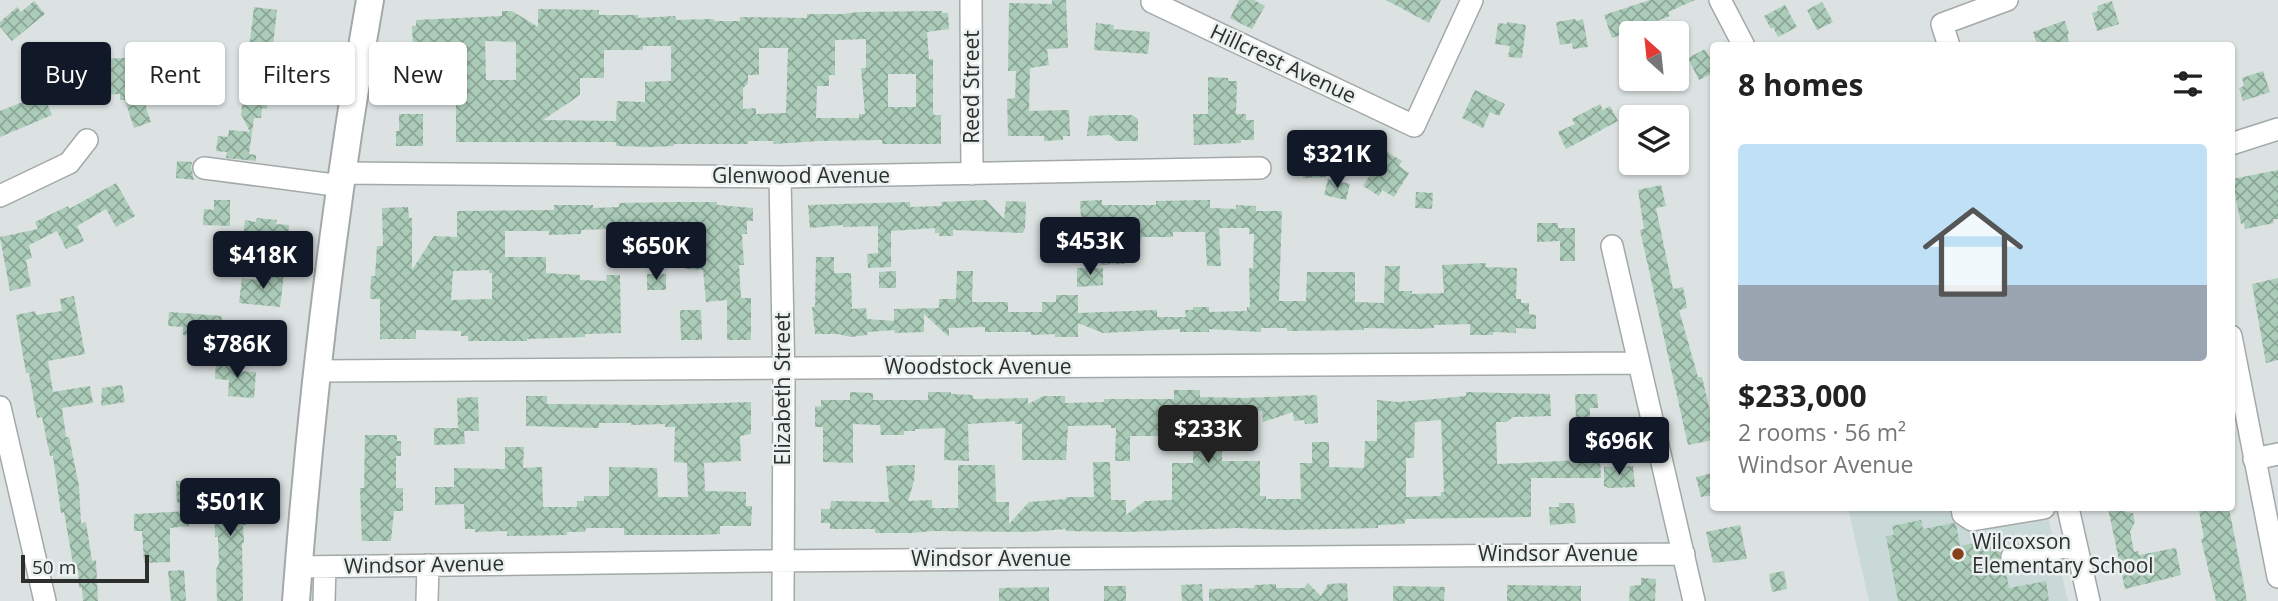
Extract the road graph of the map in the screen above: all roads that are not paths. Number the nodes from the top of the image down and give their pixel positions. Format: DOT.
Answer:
graph roads {
  1 [pos="370,0"];
  2 [pos="971,0"];
  3 [pos="1472,0"];
  4 [pos="1720,0"];
  5 [pos="2007,0"];
  6 [pos="1153,1"];
  7 [pos="1742,42"];
  8 [pos="1948,42"];
  9 [pos="2278,129"];
  10 [pos="88,140"];
  11 [pos="2235,143"];
  12 [pos="204,168"];
  13 [pos="1259,168"];
  14 [pos="972,174"];
  15 [pos="779,177"];
  16 [pos="342,180"];
  17 [pos="0,196"];
  18 [pos="1612,246"];
  19 [pos="2235,357"];
  20 [pos="1639,363"];
  21 [pos="784,368"];
  22 [pos="318,371"];
  23 [pos="0,407"];
  24 [pos="2278,454"];
  25 [pos="2254,459"];
  26 [pos="1962,511"];
  27 [pos="2026,511"];
  28 [pos="2069,511"];
  29 [pos="2076,545"];
  30 [pos="1684,554"];
  31 [pos="2012,557"];
  32 [pos="782,561"];
  33 [pos="428,565"];
  34 [pos="298,567"];
  35 [pos="325,567"];
  36 [pos="2278,577"];
  37 [pos="45,601"];
  38 [pos="296,601"];
  39 [pos="324,601"];
  40 [pos="427,601"];
  41 [pos="783,601"];
  42 [pos="1694,601"];
  43 [pos="2089,601"];
  1 -- 16 [label="main road"];
  2 -- 14 [label="street, Reed Street"];
  3 -- 6 [label="street, Hillcrest Avenue"];
  4 -- 7 [label="street"];
  5 -- 8 [label="street"];
  9 -- 11 [label="street"];
  10 -- 17 [label="street"];
  12 -- 16 [label="street, Glenwood Avenue"];
  13 -- 14 [label="street, Glenwood Avenue"];
  14 -- 15 [label="street, Glenwood Avenue"];
  15 -- 16 [label="street, Glenwood Avenue"];
  15 -- 21 [label="street, Elizabeth Street"];
  16 -- 22 [label="main road"];
  18 -- 20 [label="street"];
  19 -- 25 [label="street"];
  20 -- 21 [label="street, Woodstock Avenue"];
  20 -- 30 [label="street"];
  21 -- 22 [label="street, Woodstock Avenue"];
  21 -- 32 [label="street, Elizabeth Street"];
  22 -- 34 [label="main road"];
  23 -- 37 [label="street"];
  24 -- 25 [label="street"];
  25 -- 36 [label="street"];
  26 -- 27 [label="street"];
  28 -- 29 [label="street"];
  29 -- 31 [label="street"];
  29 -- 43 [label="street"];
  30 -- 32 [label="street, Windsor Avenue"];
  30 -- 42 [label="street"];
  32 -- 33 [label="street, Windsor Avenue"];
  32 -- 41 [label="street, Elizabeth Street"];
  33 -- 35 [label="street, Windsor Avenue"];
  33 -- 40 [label="street"];
  34 -- 35 [label="street, Windsor Avenue"];
  34 -- 38 [label="main road"];
  35 -- 39 [label="street"];
}
